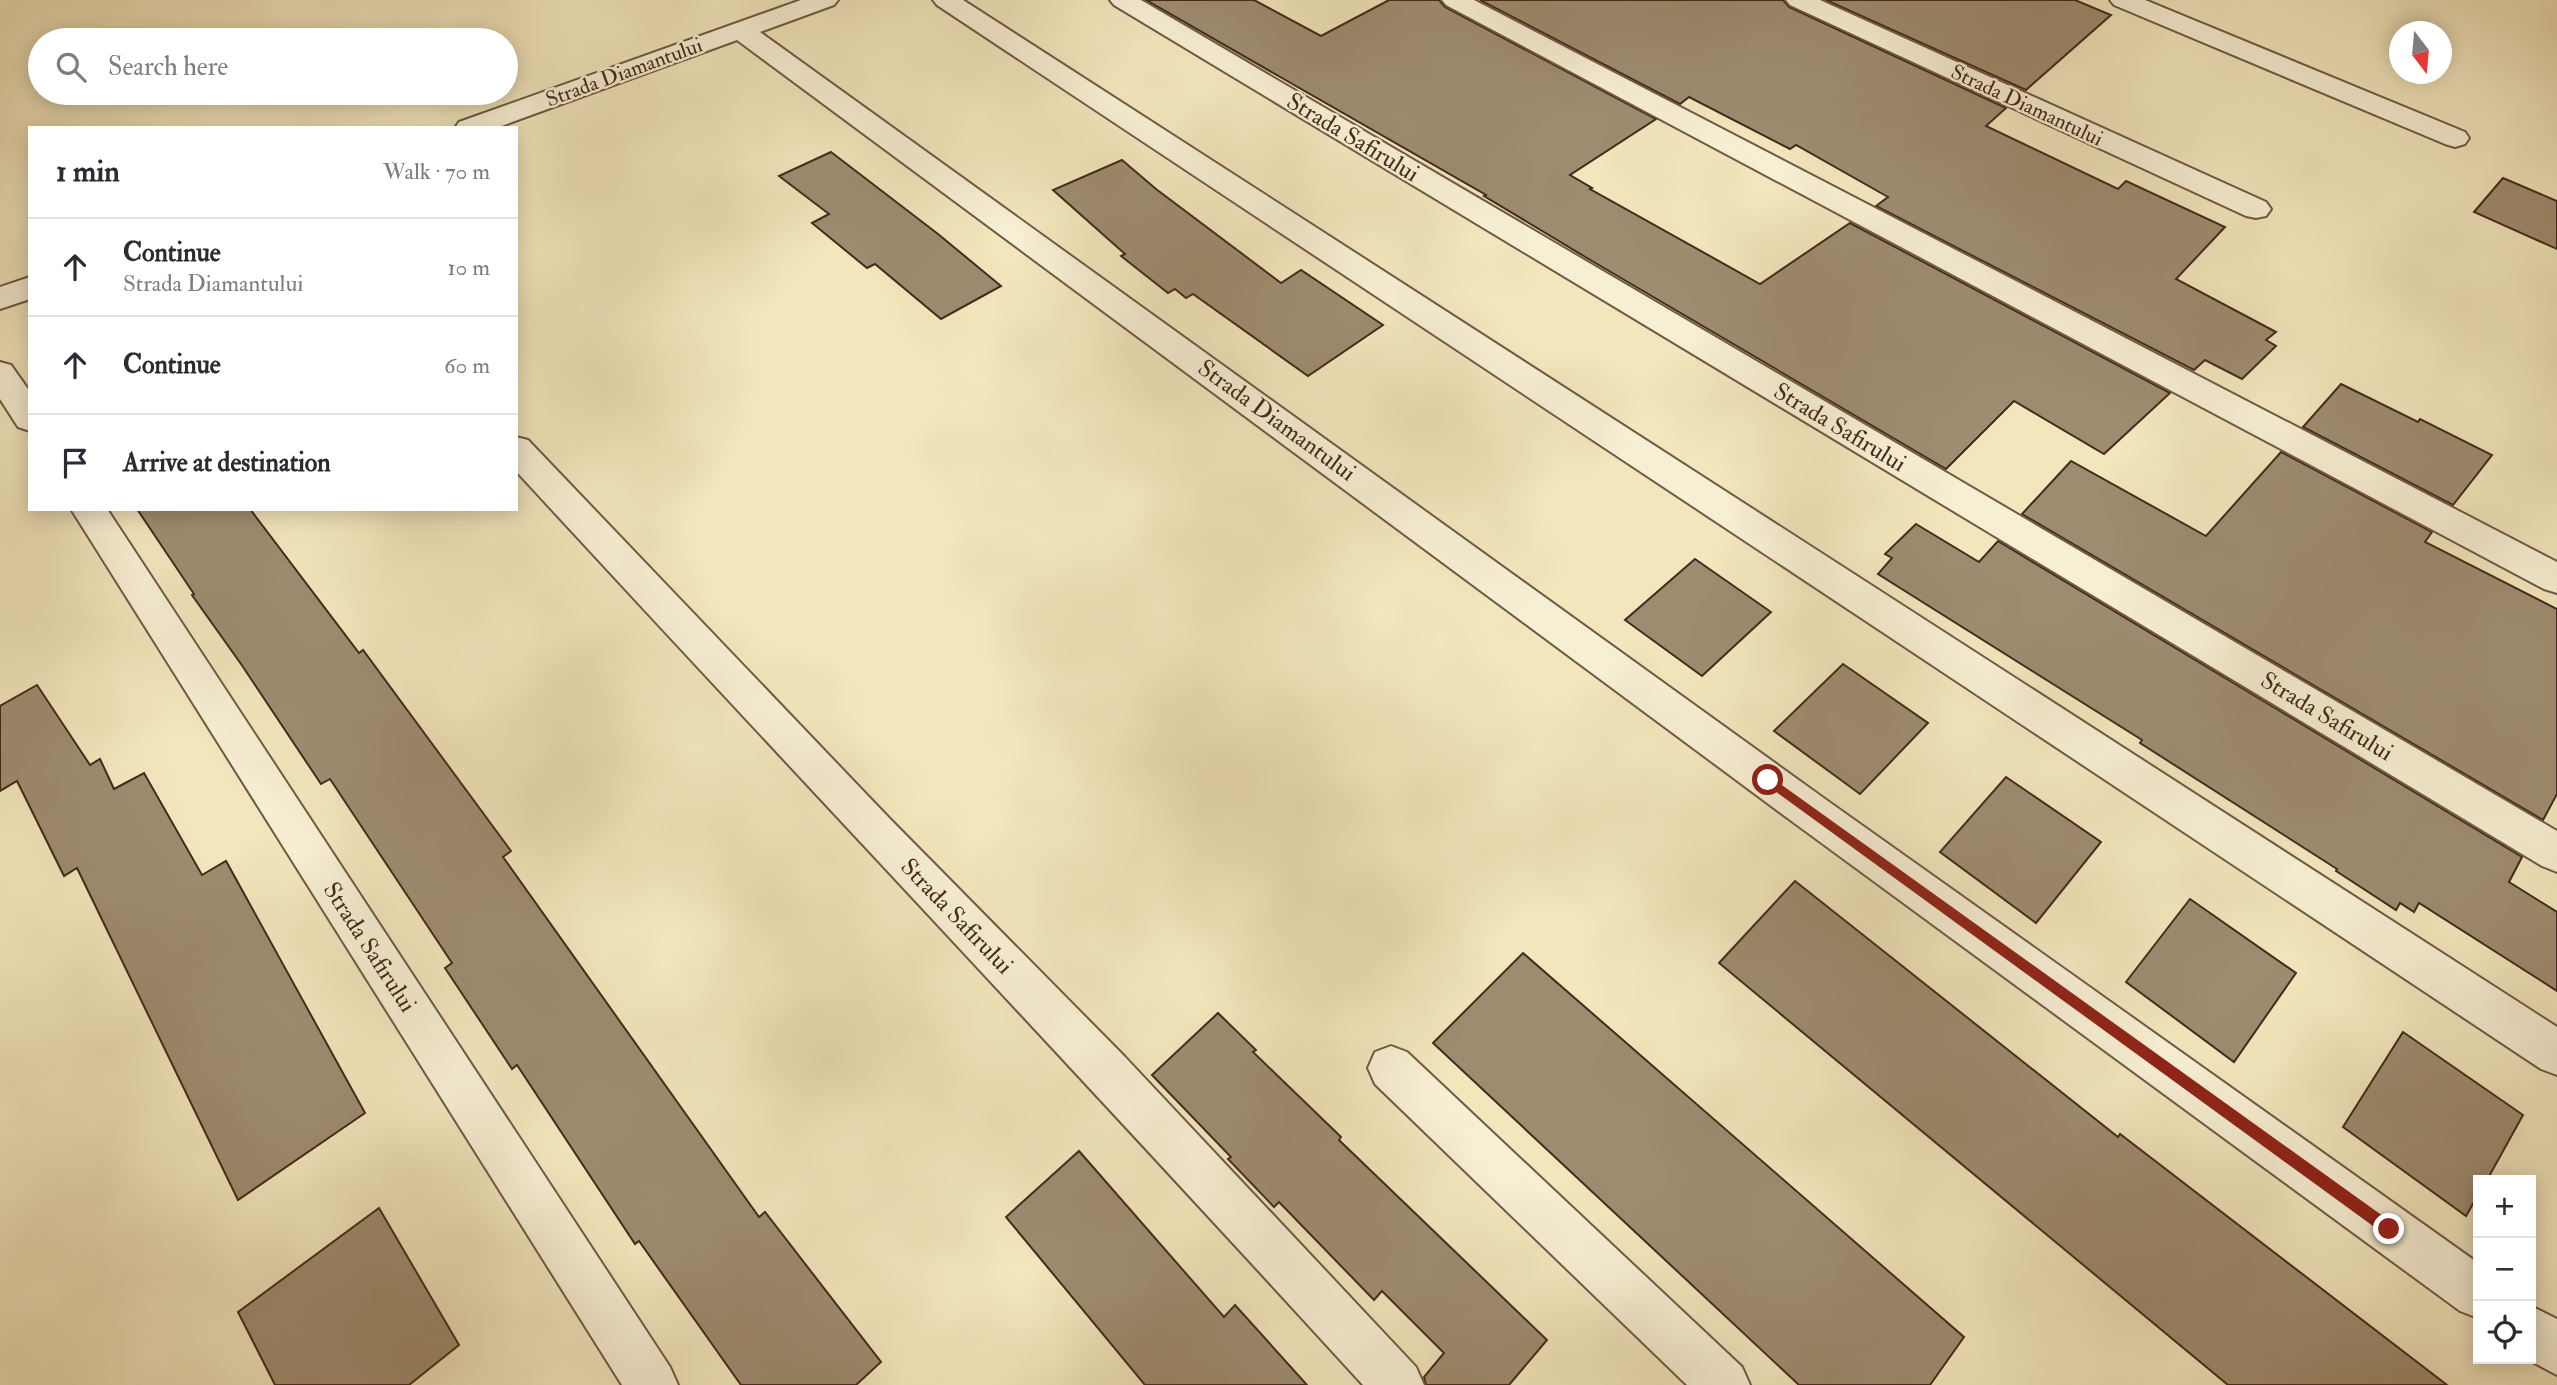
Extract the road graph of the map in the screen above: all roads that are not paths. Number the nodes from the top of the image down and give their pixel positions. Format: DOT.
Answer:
graph roads {
  1 [pos="825,0"];
  2 [pos="946,0"];
  3 [pos="1124,0"];
  4 [pos="1455,0"];
  5 [pos="1799,0"];
  6 [pos="2123,0"];
  7 [pos="741,31"];
  8 [pos="475,126"];
  9 [pos="2455,138"];
  10 [pos="2256,209"];
  11 [pos="28,288"];
  12 [pos="0,299"];
  13 [pos="0,373"];
  14 [pos="28,416"];
  15 [pos="518,451"];
  16 [pos="89,511"];
  17 [pos="2557,579"];
  18 [pos="2557,853"];
  19 [pos="2557,1053"];
  20 [pos="1391,1068"];
  21 [pos="2473,1289"];
  22 [pos="2536,1335"];
  23 [pos="2557,1350"];
  24 [pos="652,1385"];
  25 [pos="1398,1385"];
  26 [pos="1724,1385"];
  1 -- 7 [label="street, Strada Diamantului"];
  2 -- 19 [label="street"];
  3 -- 18 [label="street, Strada Safirului"];
  4 -- 17 [label="street"];
  5 -- 10 [label="street, Strada Diamantului"];
  6 -- 9 [label="street"];
  7 -- 8 [label="street, Strada Diamantului"];
  7 -- 21 [label="street, Strada Diamantului"];
  11 -- 12 [label="street"];
  13 -- 14 [label="street"];
  15 -- 25 [label="street, Strada Safirului"];
  16 -- 24 [label="street, Strada Safirului"];
  20 -- 26 [label="street"];
  22 -- 23 [label="street"];
}
